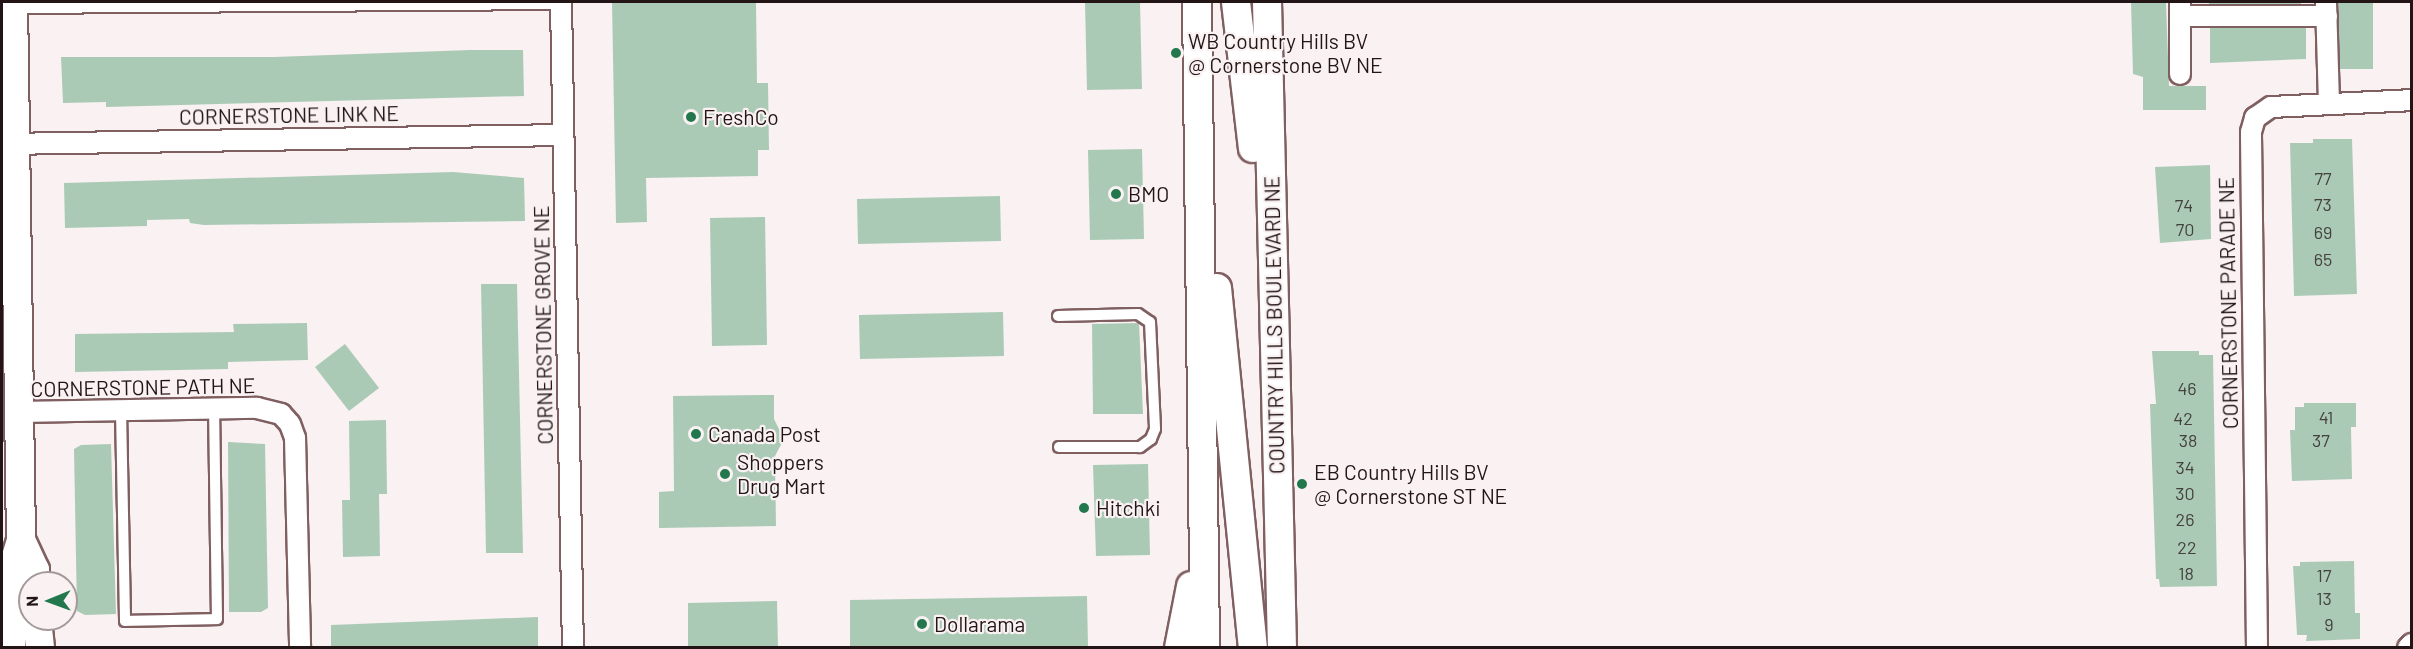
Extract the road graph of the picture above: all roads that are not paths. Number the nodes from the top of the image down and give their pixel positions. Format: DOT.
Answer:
graph roads {
  1 [pos="1197,2"];
  2 [pos="1236,2"];
  3 [pos="1267,2"];
  4 [pos="1275,2"];
  5 [pos="561,3"];
  6 [pos="9,6"];
  7 [pos="2180,9"];
  8 [pos="2327,9"];
  9 [pos="1267,48"];
  10 [pos="2180,74"];
  11 [pos="2412,100"];
  12 [pos="2329,104"];
  13 [pos="563,135"];
  14 [pos="8,144"];
  15 [pos="1199,177"];
  16 [pos="1058,316"];
  17 [pos="1274,332"];
  18 [pos="214,409"];
  19 [pos="121,410"];
  20 [pos="19,412"];
  21 [pos="1059,447"];
  22 [pos="1203,485"];
  23 [pos="21,540"];
  24 [pos="35,571"];
  25 [pos="38,631"];
  26 [pos="2412,644"];
  27 [pos="11,648"];
  28 [pos="40,648"];
  29 [pos="300,648"];
  30 [pos="573,648"];
  31 [pos="1179,648"];
  32 [pos="1205,648"];
  33 [pos="1253,648"];
  34 [pos="1282,648"];
  35 [pos="2257,648"];
  36 [pos="2408,648"];
  1 -- 15 [label="main road"];
  2 -- 17 [label="main road"];
  3 -- 9 [label="main road, COUNTRY HILLS BOULEVARD NE"];
  4 -- 9 [label="main road"];
  5 -- 6 [label="lane"];
  5 -- 13 [label="street, CORNERSTONE GROVE NE"];
  6 -- 14 [label="main road"];
  7 -- 8 [label="street"];
  7 -- 10 [label="street"];
  8 -- 12 [label="street"];
  9 -- 17 [label="main road, COUNTRY HILLS BOULEVARD NE"];
  11 -- 12 [label="street, CORNERSTONE PARADE NE"];
  12 -- 35 [label="street, CORNERSTONE PARADE NE"];
  13 -- 14 [label="street, CORNERSTONE LINK NE"];
  13 -- 30 [label="street, CORNERSTONE GROVE NE"];
  14 -- 20 [label="main road"];
  15 -- 22 [label="main road"];
  15 -- 33 [label="main road"];
  16 -- 21 [label="lane"];
  17 -- 34 [label="main road, COUNTRY HILLS BOULEVARD NE"];
  18 -- 19 [label="street, CORNERSTONE PATH NE"];
  18 -- 19 [label="lane"];
  18 -- 29 [label="street, CORNERSTONE PATH NE"];
  19 -- 20 [label="street, CORNERSTONE PATH NE"];
  20 -- 23 [label="main road"];
  22 -- 31 [label="main road"];
  22 -- 32 [label="main road"];
  23 -- 24 [label="main road"];
  23 -- 27 [label="main road"];
  25 -- 28 [label="main road"];
  26 -- 36 [label="street"];
}
